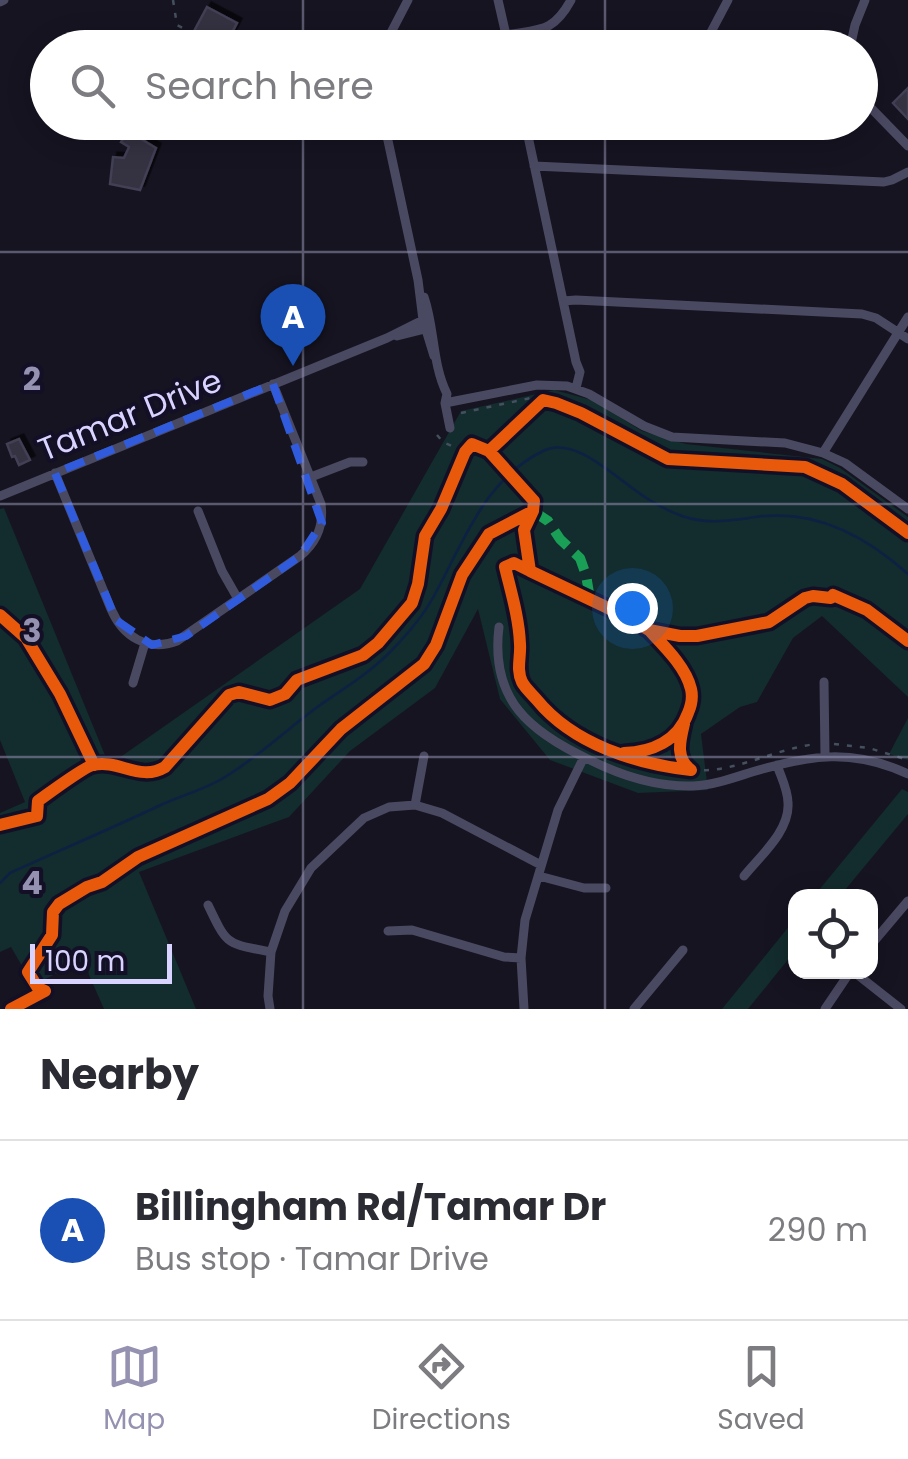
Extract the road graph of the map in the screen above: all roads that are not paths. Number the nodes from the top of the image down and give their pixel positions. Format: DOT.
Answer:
graph roads {
  1 [pos="408,0"];
  2 [pos="498,0"];
  3 [pos="571,0"];
  4 [pos="728,0"];
  5 [pos="865,0"];
  6 [pos="392,30"];
  7 [pos="505,30"];
  8 [pos="530,30"];
  9 [pos="712,30"];
  10 [pos="854,30"];
  11 [pos="878,115"];
  12 [pos="388,140"];
  13 [pos="529,140"];
  14 [pos="908,146"];
  15 [pos="908,164"];
  16 [pos="535,171"];
  17 [pos="904,174"];
  18 [pos="564,307"];
  19 [pos="908,317"];
  20 [pos="426,324"];
  21 [pos="898,332"];
  22 [pos="908,339"];
  23 [pos="273,384"];
  24 [pos="571,387"];
  25 [pos="455,405"];
  26 [pos="466,440"];
  27 [pos="823,453"];
  28 [pos="363,462"];
  29 [pos="56,473"];
  30 [pos="311,477"];
  31 [pos="1,496"];
  32 [pos="908,509"];
  33 [pos="198,511"];
  34 [pos="238,599"];
  35 [pos="499,628"];
  36 [pos="144,643"];
  37 [pos="133,682"];
  38 [pos="824,682"];
  39 [pos="424,756"];
  40 [pos="824,756"];
  41 [pos="584,757"];
  42 [pos="777,765"];
  43 [pos="908,774"];
  44 [pos="415,805"];
  45 [pos="540,870"];
  46 [pos="744,876"];
  47 [pos="606,888"];
  48 [pos="908,901"];
  49 [pos="208,905"];
  50 [pos="388,931"];
  51 [pos="878,937"];
  52 [pos="683,950"];
  53 [pos="271,952"];
  54 [pos="520,958"];
  55 [pos="847,979"];
  56 [pos="861,979"];
  57 [pos="45,990"];
  58 [pos="11,1009"];
  59 [pos="270,1009"];
  60 [pos="524,1009"];
  61 [pos="634,1009"];
  62 [pos="825,1009"];
  63 [pos="901,1009"];
  1 -- 6 [label="street"];
  2 -- 7 [label="street"];
  3 -- 8 [label="street"];
  4 -- 9 [label="street"];
  5 -- 10 [label="street"];
  11 -- 14 [label="street"];
  12 -- 20 [label="street"];
  13 -- 16 [label="street"];
  15 -- 17 [label="street"];
  16 -- 17 [label="street"];
  16 -- 18 [label="street"];
  18 -- 21 [label="street"];
  18 -- 24 [label="street"];
  19 -- 21 [label="street"];
  20 -- 23 [label="street, Tamar Drive"];
  20 -- 25 [label="street"];
  21 -- 22 [label="street"];
  21 -- 27 [label="street"];
  23 -- 29 [label="street, Tamar Drive"];
  23 -- 30 [label="street"];
  24 -- 25 [label="street"];
  24 -- 27 [label="street"];
  25 -- 26 [label="street"];
  27 -- 32 [label="street"];
  28 -- 30 [label="street"];
  29 -- 31 [label="street, Tamar Drive"];
  29 -- 36 [label="street"];
  30 -- 34 [label="street"];
  33 -- 34 [label="street"];
  34 -- 36 [label="street"];
  35 -- 41 [label="street"];
  36 -- 37 [label="street"];
  38 -- 40 [label="street"];
  39 -- 44 [label="street"];
  40 -- 42 [label="street"];
  40 -- 43 [label="street"];
  41 -- 42 [label="street"];
  41 -- 45 [label="street"];
  42 -- 46 [label="street"];
  44 -- 45 [label="street"];
  44 -- 53 [label="street"];
  45 -- 47 [label="street"];
  45 -- 54 [label="street"];
  48 -- 51 [label="street"];
  49 -- 53 [label="street"];
  50 -- 54 [label="street"];
  52 -- 61 [label="street"];
  53 -- 59 [label="street"];
  54 -- 60 [label="street"];
  55 -- 62 [label="street"];
  56 -- 63 [label="street"];
  57 -- 58 [label="street"];
}
